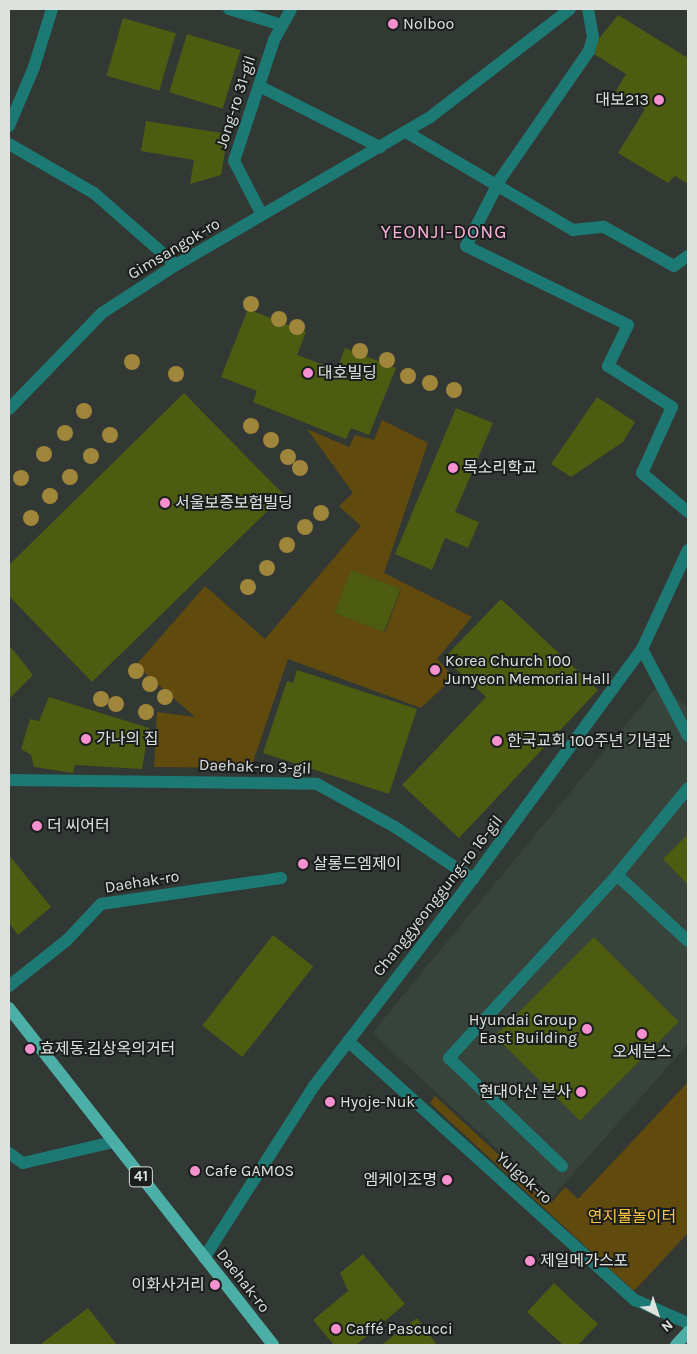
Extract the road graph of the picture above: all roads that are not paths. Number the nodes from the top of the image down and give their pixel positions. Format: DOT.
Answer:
graph roads {
  1 [pos="52,9"];
  2 [pos="229,9"];
  3 [pos="290,9"];
  4 [pos="570,9"];
  5 [pos="588,9"];
  6 [pos="282,25"];
  7 [pos="259,86"];
  8 [pos="9,126"];
  9 [pos="406,132"];
  10 [pos="9,144"];
  11 [pos="380,147"];
  12 [pos="500,187"];
  13 [pos="262,215"];
  14 [pos="688,256"];
  15 [pos="176,265"];
  16 [pos="9,409"];
  17 [pos="688,512"];
  18 [pos="688,550"];
  19 [pos="642,649"];
  20 [pos="688,736"];
  21 [pos="9,780"];
  22 [pos="688,788"];
  23 [pos="618,875"];
  24 [pos="281,878"];
  25 [pos="473,879"];
  26 [pos="688,941"];
  27 [pos="9,986"];
  28 [pos="9,1008"];
  29 [pos="348,1041"];
  30 [pos="113,1142"];
  31 [pos="9,1153"];
  32 [pos="562,1166"];
  33 [pos="204,1258"];
  34 [pos="688,1324"];
  35 [pos="688,1332"];
  36 [pos="273,1345"];
  37 [pos="676,1345"];
  1 -- 8 [label="street"];
  2 -- 6 [label="street"];
  3 -- 6 [label="street, Jong-ro 31-gil"];
  4 -- 9 [label="street, Gimsangok-ro"];
  5 -- 12 [label="street"];
  6 -- 7 [label="street, Jong-ro 31-gil"];
  7 -- 11 [label="street"];
  7 -- 13 [label="street, Jong-ro 31-gil"];
  9 -- 11 [label="street, Gimsangok-ro"];
  9 -- 12 [label="street"];
  10 -- 15 [label="street"];
  11 -- 13 [label="street, Gimsangok-ro"];
  12 -- 14 [label="street"];
  12 -- 17 [label="street"];
  13 -- 15 [label="street, Gimsangok-ro"];
  15 -- 16 [label="street, Gimsangok-ro"];
  18 -- 19 [label="street, Changgyeonggung-ro 16-gil"];
  19 -- 20 [label="street"];
  19 -- 25 [label="street, Changgyeonggung-ro 16-gil"];
  21 -- 25 [label="street, Daehak-ro 3-gil"];
  22 -- 23 [label="street"];
  23 -- 26 [label="street"];
  23 -- 32 [label="street"];
  24 -- 27 [label="street, Daehak-ro"];
  25 -- 29 [label="street, Changgyeonggung-ro 16-gil"];
  28 -- 30 [label="main road, Daehak-ro / 41"];
  29 -- 33 [label="street, Changgyeonggung-ro 16-gil"];
  29 -- 34 [label="street, Yulgok-ro"];
  30 -- 31 [label="street"];
  30 -- 33 [label="main road, Daehak-ro / 41"];
  33 -- 36 [label="main road, Daehak-ro / 41"];
  35 -- 37 [label="main road"];
}
